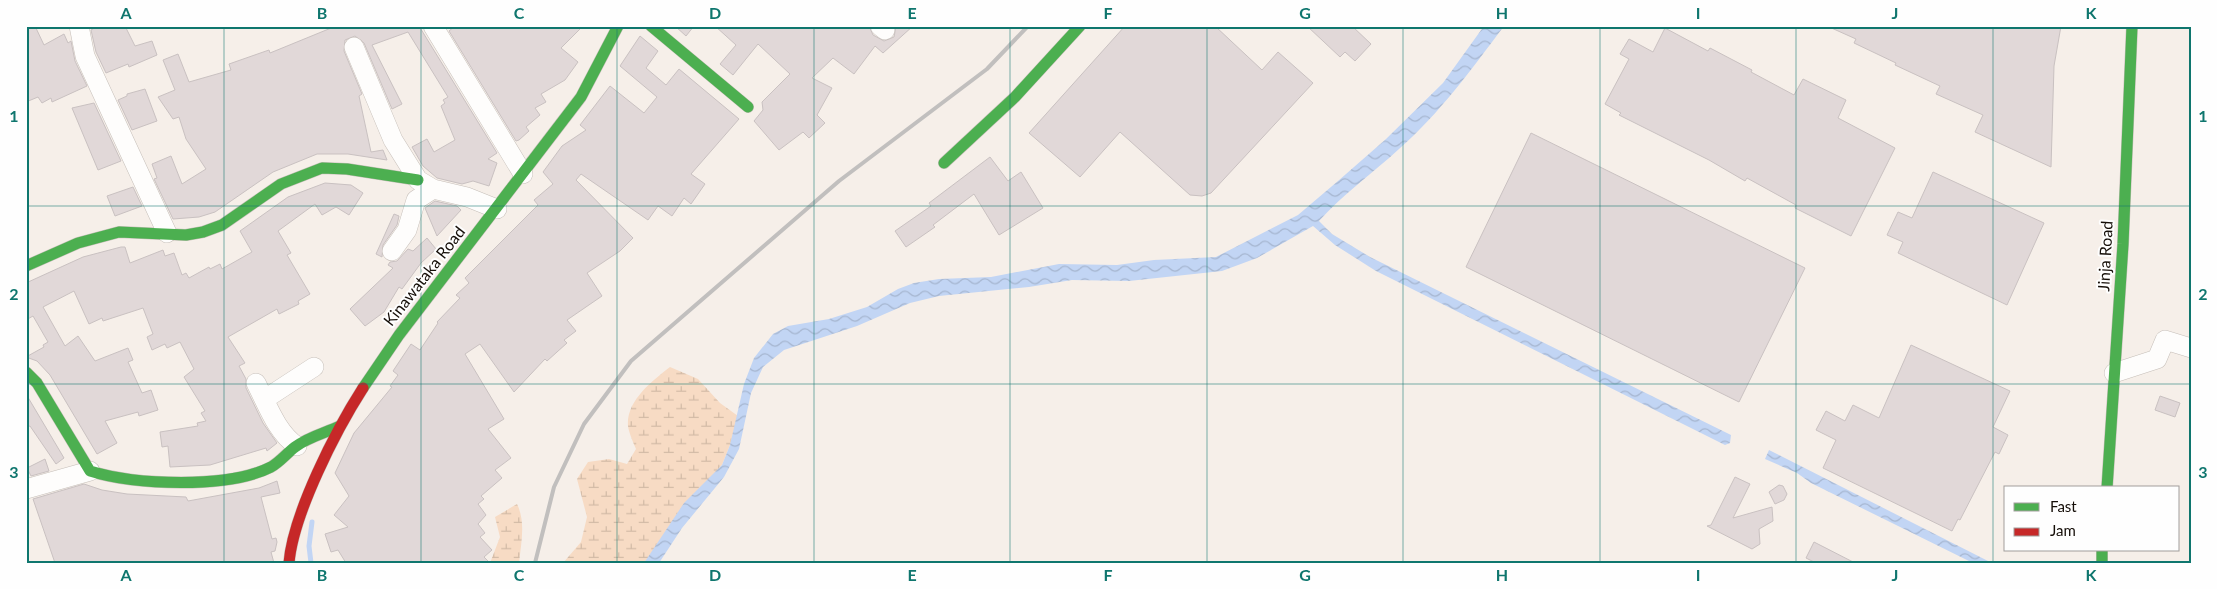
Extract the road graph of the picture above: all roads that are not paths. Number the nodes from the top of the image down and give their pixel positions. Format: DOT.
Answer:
graph roads {
  1 [pos="79,26"];
  2 [pos="433,26"];
  3 [pos="618,26"];
  4 [pos="652,26"];
  5 [pos="1080,26"];
  6 [pos="2132,26"];
  7 [pos="354,47"];
  8 [pos="748,107"];
  9 [pos="944,163"];
  10 [pos="523,174"];
  11 [pos="426,184"];
  12 [pos="497,209"];
  13 [pos="167,233"];
  14 [pos="392,251"];
  15 [pos="26,266"];
  16 [pos="2191,348"];
  17 [pos="314,367"];
  18 [pos="26,372"];
  19 [pos="2114,374"];
  20 [pos="340,426"];
  21 [pos="296,446"];
  22 [pos="90,471"];
  23 [pos="2106,486"];
  24 [pos="26,489"];
  25 [pos="289,563"];
  1 -- 13 [label="street"];
  2 -- 10 [label="street"];
  3 -- 10 [label="main road, Kinawataka Road"];
  4 -- 8 [label="main road"];
  5 -- 9 [label="main road"];
  6 -- 19 [label="main road, Jinja Road"];
  7 -- 11 [label="street"];
  10 -- 12 [label="main road, Kinawataka Road"];
  11 -- 12 [label="street"];
  11 -- 13 [label="main road"];
  11 -- 14 [label="street"];
  12 -- 20 [label="main road, Kinawataka Road"];
  13 -- 15 [label="main road"];
  16 -- 19 [label="street"];
  17 -- 21 [label="street"];
  18 -- 22 [label="main road"];
  19 -- 23 [label="main road, Jinja Road"];
  20 -- 21 [label="main road"];
  20 -- 25 [label="main road, Kinawataka Road"];
  21 -- 22 [label="main road"];
  22 -- 24 [label="street"];
}
